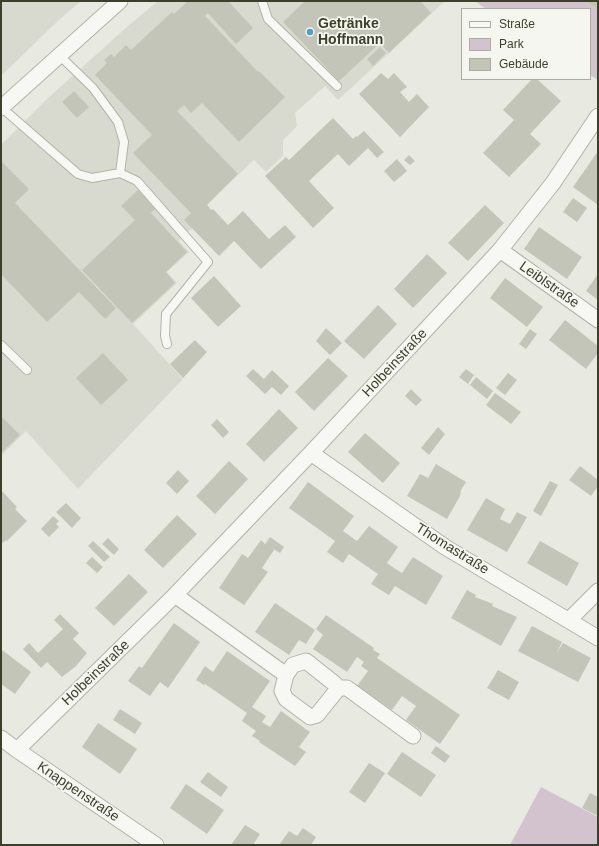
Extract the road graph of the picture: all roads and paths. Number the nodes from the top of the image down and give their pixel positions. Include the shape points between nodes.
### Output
1 (120, 1) edge
2 (262, 1) edge
3 (60, 56) junction
4 (337, 86) dead end
5 (1, 108) edge
6 (598, 116) edge
7 (120, 173) junction
8 (500, 250) junction
9 (598, 320) edge
10 (167, 344) dead end
11 (1, 345) edge
12 (27, 370) dead end
13 (311, 453) junction
14 (598, 591) edge
15 (175, 595) junction
16 (569, 620) junction
17 (598, 638) edge
18 (286, 675) junction
19 (336, 688) junction
20 (413, 736) dead end
21 (1, 738) edge
22 (17, 750) junction
23 (156, 845) edge

1 - 3 street
2 - 4 lane via 268,18
3 - 5 street
3 - 7 lane via 92,88 118,122 124,142
5 - 7 lane via 78,174 92,178
6 - 8 street, Holbeinstraße via 553,183
7 - 10 lane via 137,180 208,262 166,314
8 - 9 street, Leiblstraße
8 - 13 street, Holbeinstraße
11 - 12 lane
13 - 15 street, Holbeinstraße
13 - 16 street, Thomastraße via 445,547
14 - 16 street
15 - 18 street
15 - 22 street, Holbeinstraße
16 - 17 street, Thomastraße
18 - 19 street via 293,665 306,661 335,684
18 - 19 street via 282,691 286,699 310,717 317,715
19 - 20 street via 347,688
21 - 22 street, Knappenstraße
22 - 23 street, Knappenstraße

